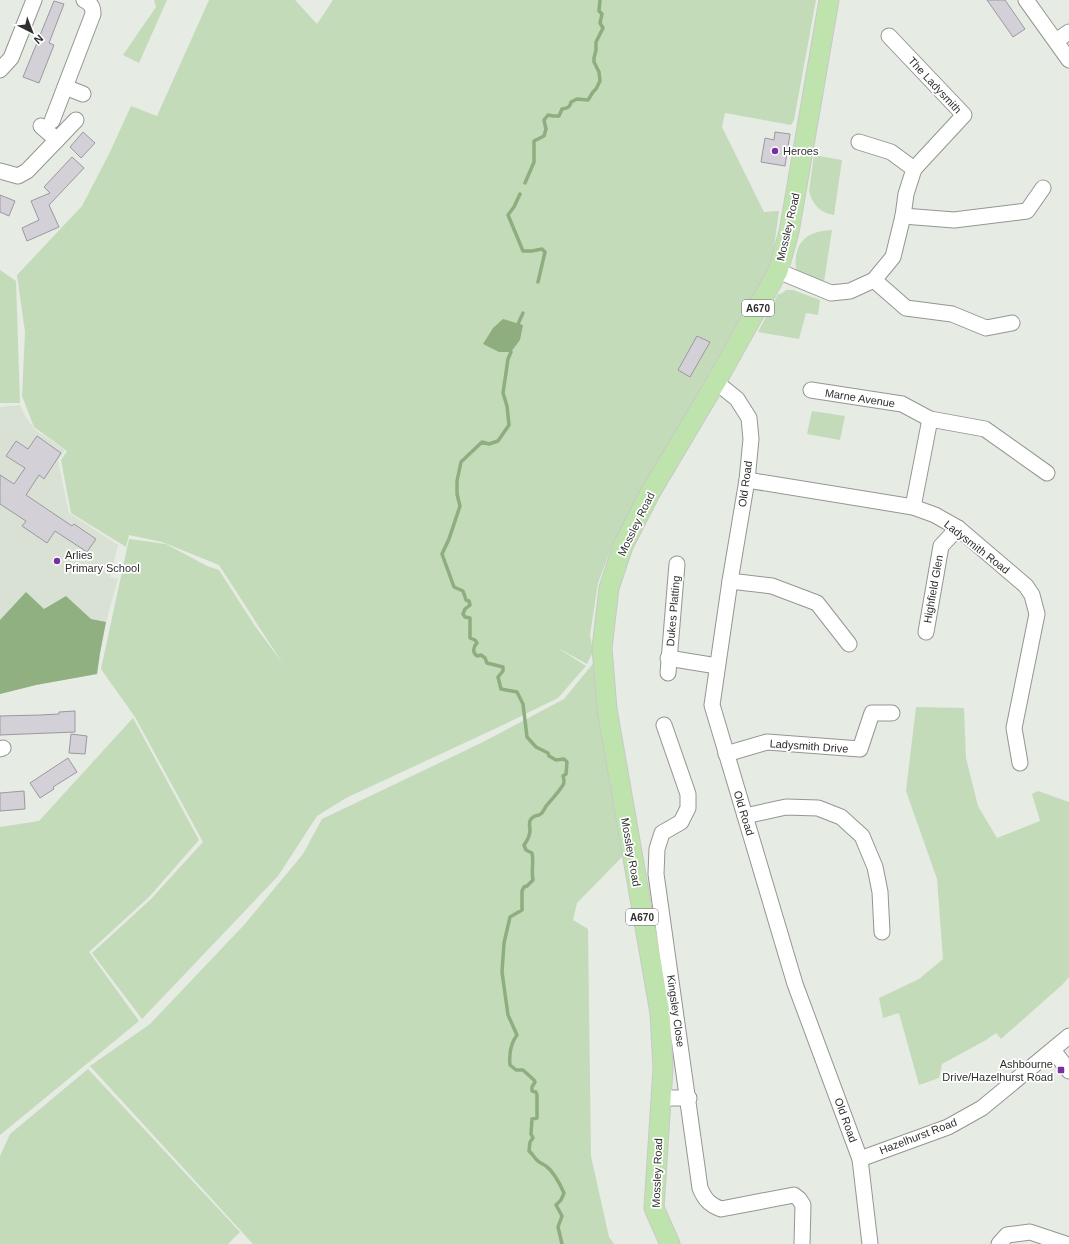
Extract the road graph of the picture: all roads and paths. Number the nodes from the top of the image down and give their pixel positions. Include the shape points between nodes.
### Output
1 (34, 0) edge
2 (84, 0) edge
3 (829, 0) edge
4 (1026, 0) edge
5 (1069, 32) edge
6 (889, 36) dead end
7 (1056, 41) junction
8 (1069, 60) edge
9 (0, 70) edge
10 (65, 87) junction
11 (84, 94) dead end
12 (76, 120) dead end
13 (57, 140) junction
14 (859, 142) dead end
15 (914, 169) junction
16 (0, 171) edge
17 (1043, 188) dead end
18 (903, 216) junction
19 (778, 271) junction
20 (874, 280) junction
21 (1012, 323) dead end
22 (716, 382) junction
23 (811, 390) dead end
24 (930, 419) junction
25 (1047, 473) dead end
26 (747, 480) junction
27 (913, 507) junction
28 (958, 528) junction
29 (677, 564) dead end
30 (730, 581) junction
31 (926, 632) dead end
32 (849, 644) dead end
33 (717, 666) junction
34 (892, 713) dead end
35 (664, 725) dead end
36 (726, 754) junction
37 (1020, 764) dead end
38 (745, 816) junction
39 (664, 924) junction
40 (644, 926) junction
41 (882, 932) dead end
42 (1069, 1036) edge
43 (1053, 1050) junction
44 (1069, 1071) edge
45 (661, 1098) junction
46 (688, 1098) junction
47 (860, 1159) junction
48 (670, 1244) edge
49 (802, 1244) edge
50 (870, 1244) edge
51 (999, 1244) edge
52 (1066, 1244) edge

1 - 9 street via 11,58
2 - 10 street via 93,8 93,14
3 - 19 main road, Mossley Road / A670 via 789,232
4 - 7 street
5 - 7 street
6 - 15 street, The Ladysmith via 964,114
7 - 8 street
10 - 11 street
10 - 13 street via 47,124
12 - 13 street
13 - 16 street via 23,174 14,175
14 - 15 street via 891,152
15 - 18 street, The Ladysmith via 906,194
17 - 18 street via 1027,211 954,220
18 - 20 street, The Ladysmith via 893,257
19 - 20 street, The Ladysmith via 831,293 850,291
19 - 22 main road, Mossley Road / A670
20 - 21 street via 906,308 952,314 986,328
22 - 26 street, Old Road via 737,399 749,418 751,439
22 - 40 main road, Mossley Road / A670 via 650,493 623,546 609,588 602,648 607,709
23 - 24 street, Marne Avenue via 902,404
24 - 25 street, Marne Avenue via 985,429
24 - 27 street
26 - 27 street, Ladysmith Road
26 - 30 street, Old Road
27 - 28 street, Ladysmith Road via 935,514
28 - 31 street, Highfield Glen via 941,546
28 - 37 street, Ladysmith Road via 1026,586 1035,604 1037,614 1014,728
29 - 33 street, Dukes Platting via 668,665
30 - 32 street via 772,586 817,603
30 - 33 street, Old Road
33 - 36 street, Old Road via 712,705
34 - 36 street, Ladysmith Drive via 872,713 860,749 767,742
35 - 39 street, Kingsley Close via 688,794 688,808 682,822 662,832 657,849 656,874
36 - 38 street, Old Road
38 - 41 street via 786,807 818,808 841,817 862,836 875,867 880,892
38 - 47 street, Old Road via 795,984
39 - 40 street
39 - 46 street, Kingsley Close
40 - 45 main road, Mossley Road / A670 via 660,1013 663,1068
42 - 43 street, Hazelhurst Road
43 - 44 street
43 - 47 street, Hazelhurst Road via 982,1108 948,1127
45 - 46 street
45 - 48 main road, Mossley Road / A670 via 654,1208
46 - 49 street, Kingsley Close via 700,1188 706,1201 722,1209 794,1195 803,1205
47 - 50 street, Old Road
51 - 52 street via 1007,1235 1030,1232

